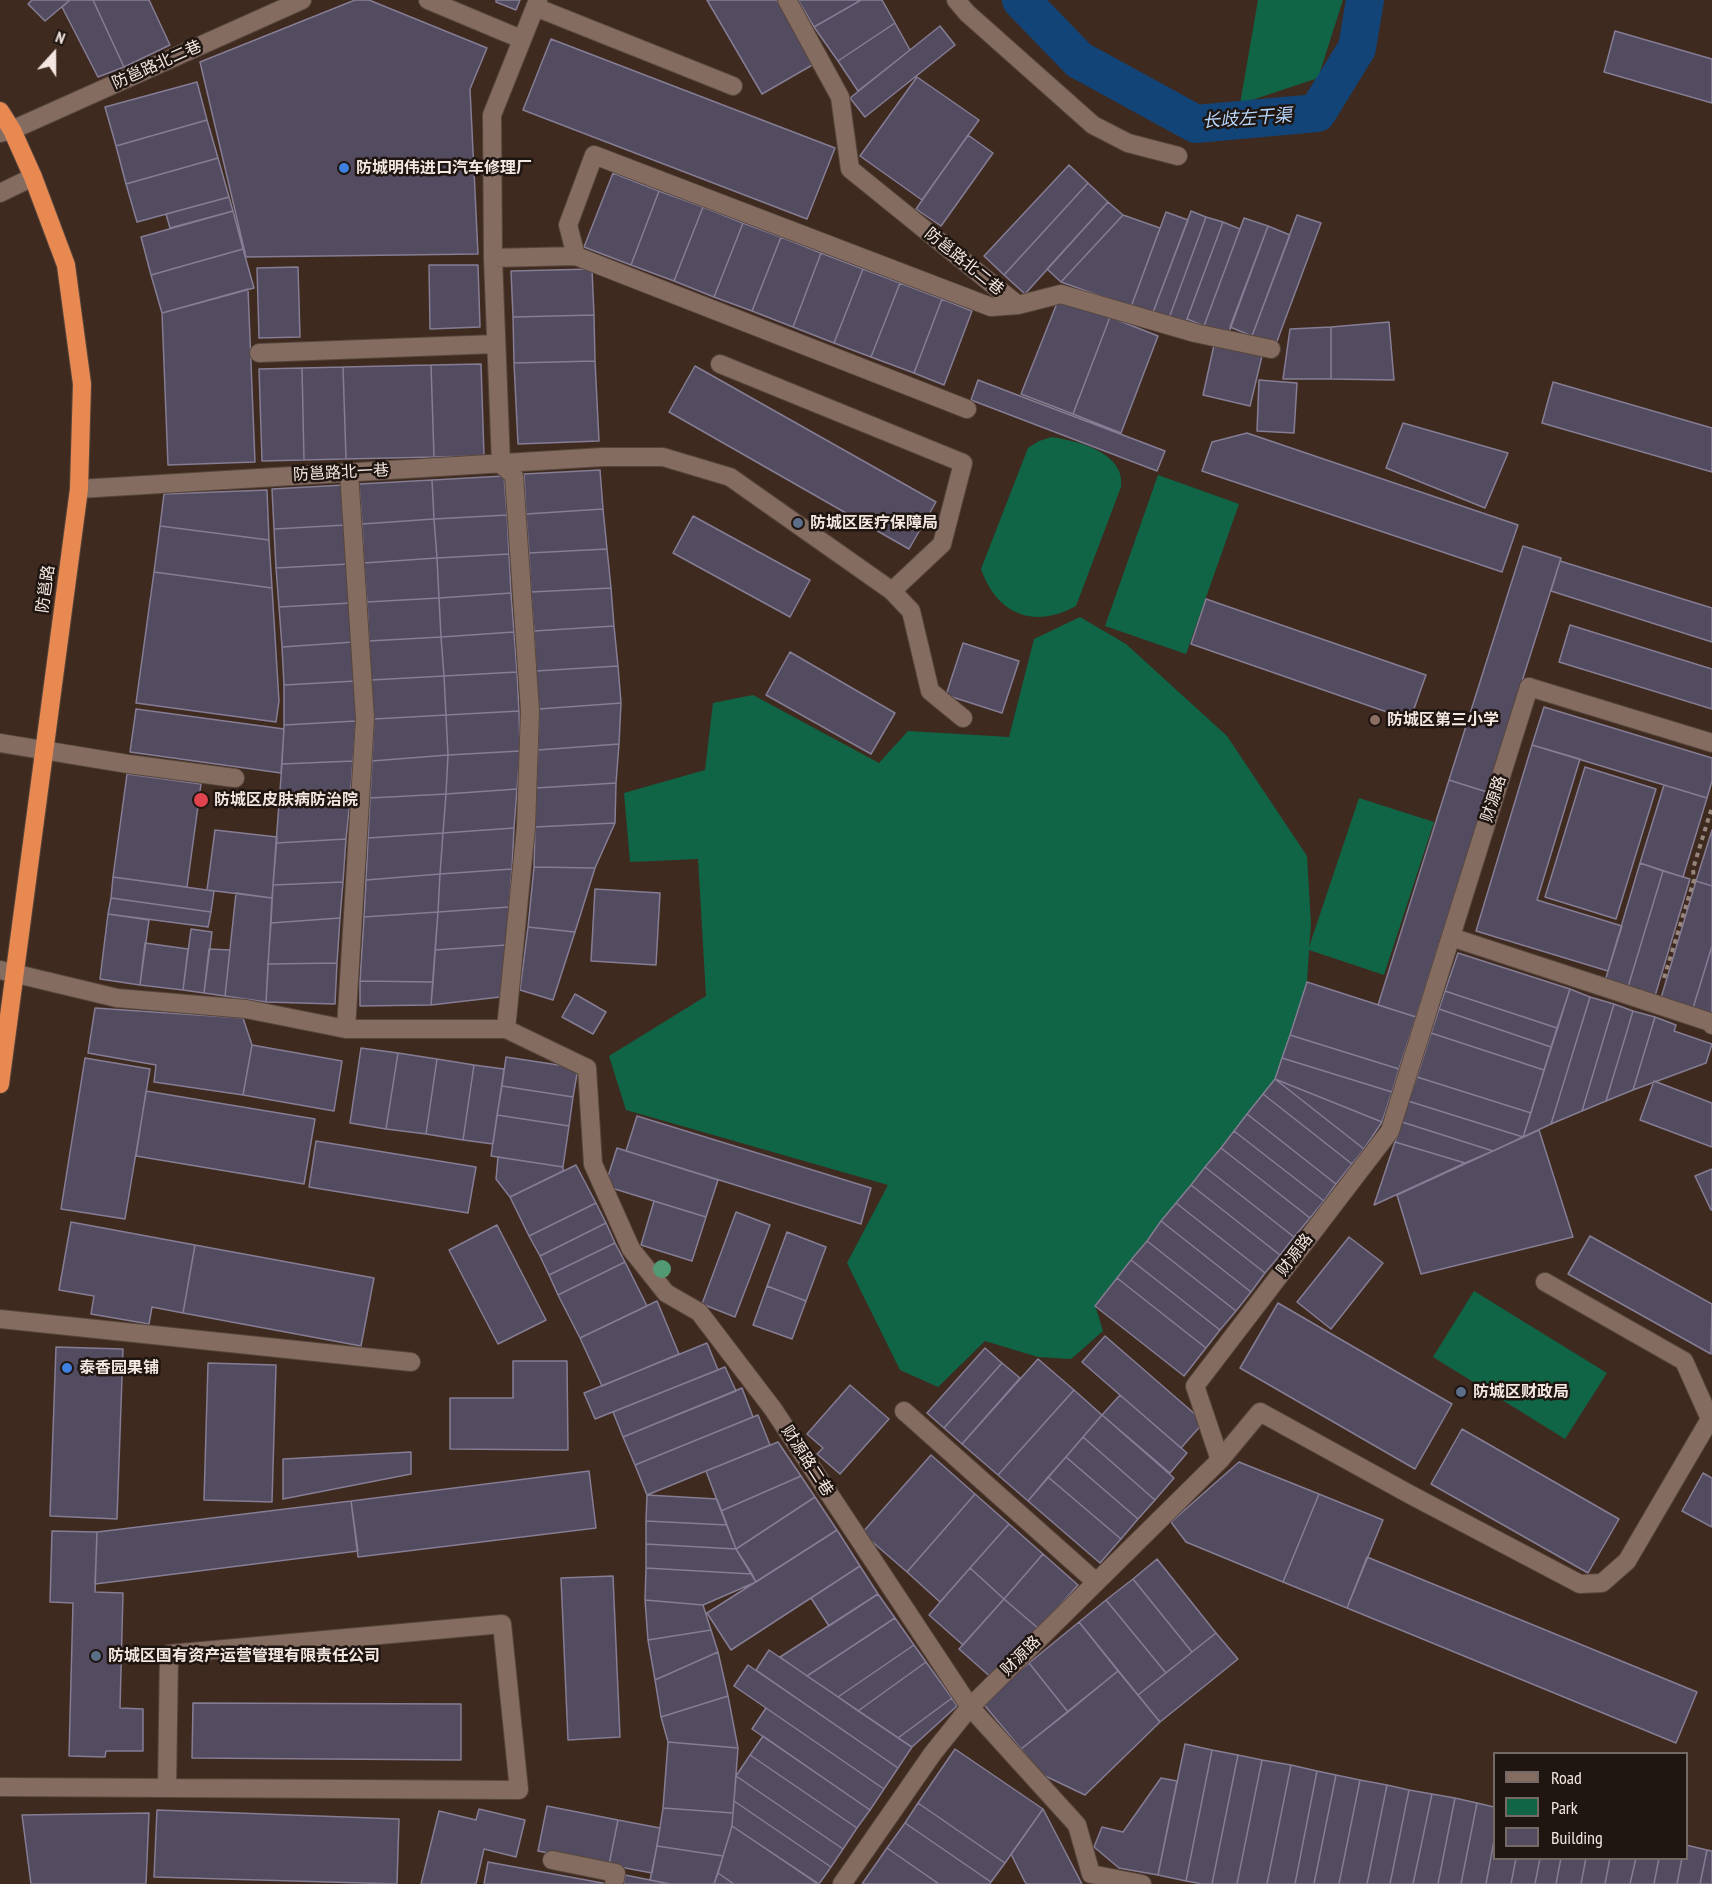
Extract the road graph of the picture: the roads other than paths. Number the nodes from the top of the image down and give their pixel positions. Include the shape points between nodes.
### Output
1 (302, 0) edge
2 (428, 0) edge
3 (787, 0) edge
4 (956, 0) edge
5 (536, 4) edge
6 (521, 39) junction
7 (733, 86) dead end
8 (0, 111) edge
9 (6, 131) edge
10 (1178, 156) dead end
11 (33, 177) junction
12 (0, 193) edge
13 (576, 256) junction
14 (493, 258) junction
15 (1018, 305) junction
16 (496, 344) junction
17 (1271, 349) dead end
18 (259, 353) dead end
19 (720, 364) dead end
20 (968, 409) dead end
21 (501, 464) junction
22 (349, 472) junction
23 (79, 489) junction
24 (892, 591) junction
25 (963, 718) dead end
26 (0, 743) edge
27 (1712, 743) edge
28 (45, 750) junction
29 (235, 778) dead end
30 (1451, 937) junction
31 (7, 972) edge
32 (1712, 1025) edge
33 (346, 1029) junction
34 (506, 1029) junction
35 (0, 1084) edge
36 (1545, 1282) dead end
37 (0, 1319) edge
38 (411, 1362) dead end
39 (904, 1411) dead end
40 (1220, 1460) junction
41 (1096, 1582) junction
42 (970, 1707) junction
43 (0, 1786) edge
44 (167, 1787) junction
45 (552, 1860) dead end
46 (1094, 1879) edge
47 (614, 1884) edge
48 (842, 1884) edge
49 (1142, 1884) edge

1 - 9 street, 防邕路北二巷
2 - 6 street
3 - 15 street, 防邕路北二巷 via 840,97 850,169
4 - 10 street via 1093,125 1128,143
5 - 6 street
5 - 7 street
6 - 14 street via 492,115
8 - 9 highway, 防邕路
9 - 11 highway, 防邕路
11 - 12 street
11 - 23 highway, 防邕路 via 66,265 82,384
13 - 14 street
13 - 15 street via 568,225 594,155 991,307
13 - 20 street
14 - 16 street
15 - 17 street, 防邕路北二巷 via 1061,294 1195,333
16 - 18 street
16 - 21 street
19 - 24 street via 963,463 942,544
21 - 22 street, 防邕路北一巷
21 - 24 street, 防邕路北一巷 via 663,457 730,477
21 - 34 street via 514,476 530,711 526,827
22 - 23 street, 防邕路北一巷
22 - 33 street via 365,719
23 - 28 highway, 防邕路
24 - 25 street, 防邕路北一巷 via 911,611 930,691
26 - 28 street
27 - 30 street, 财源路 via 1530,687
28 - 29 street
28 - 31 highway, 防邕路
30 - 32 street
30 - 40 street, 财源路 via 1390,1131 1195,1386
31 - 33 street via 117,998 246,1009
31 - 35 highway, 防邕路
33 - 34 street
34 - 42 street, 财源路二巷 via 587,1068 593,1164 631,1249 666,1293 699,1312 773,1409
36 - 40 street via 1684,1360 1710,1419 1627,1561 1602,1583 1580,1584 1260,1412
37 - 38 street
39 - 41 street
40 - 41 street, 财源路
41 - 42 street, 财源路
42 - 46 street, 财源路二巷 via 1077,1825
42 - 48 street, 财源路 via 933,1753
43 - 44 street
44 - 44 street via 169,1654 502,1624 519,1790
45 - 47 street via 616,1873
46 - 49 street, 财源路二巷

